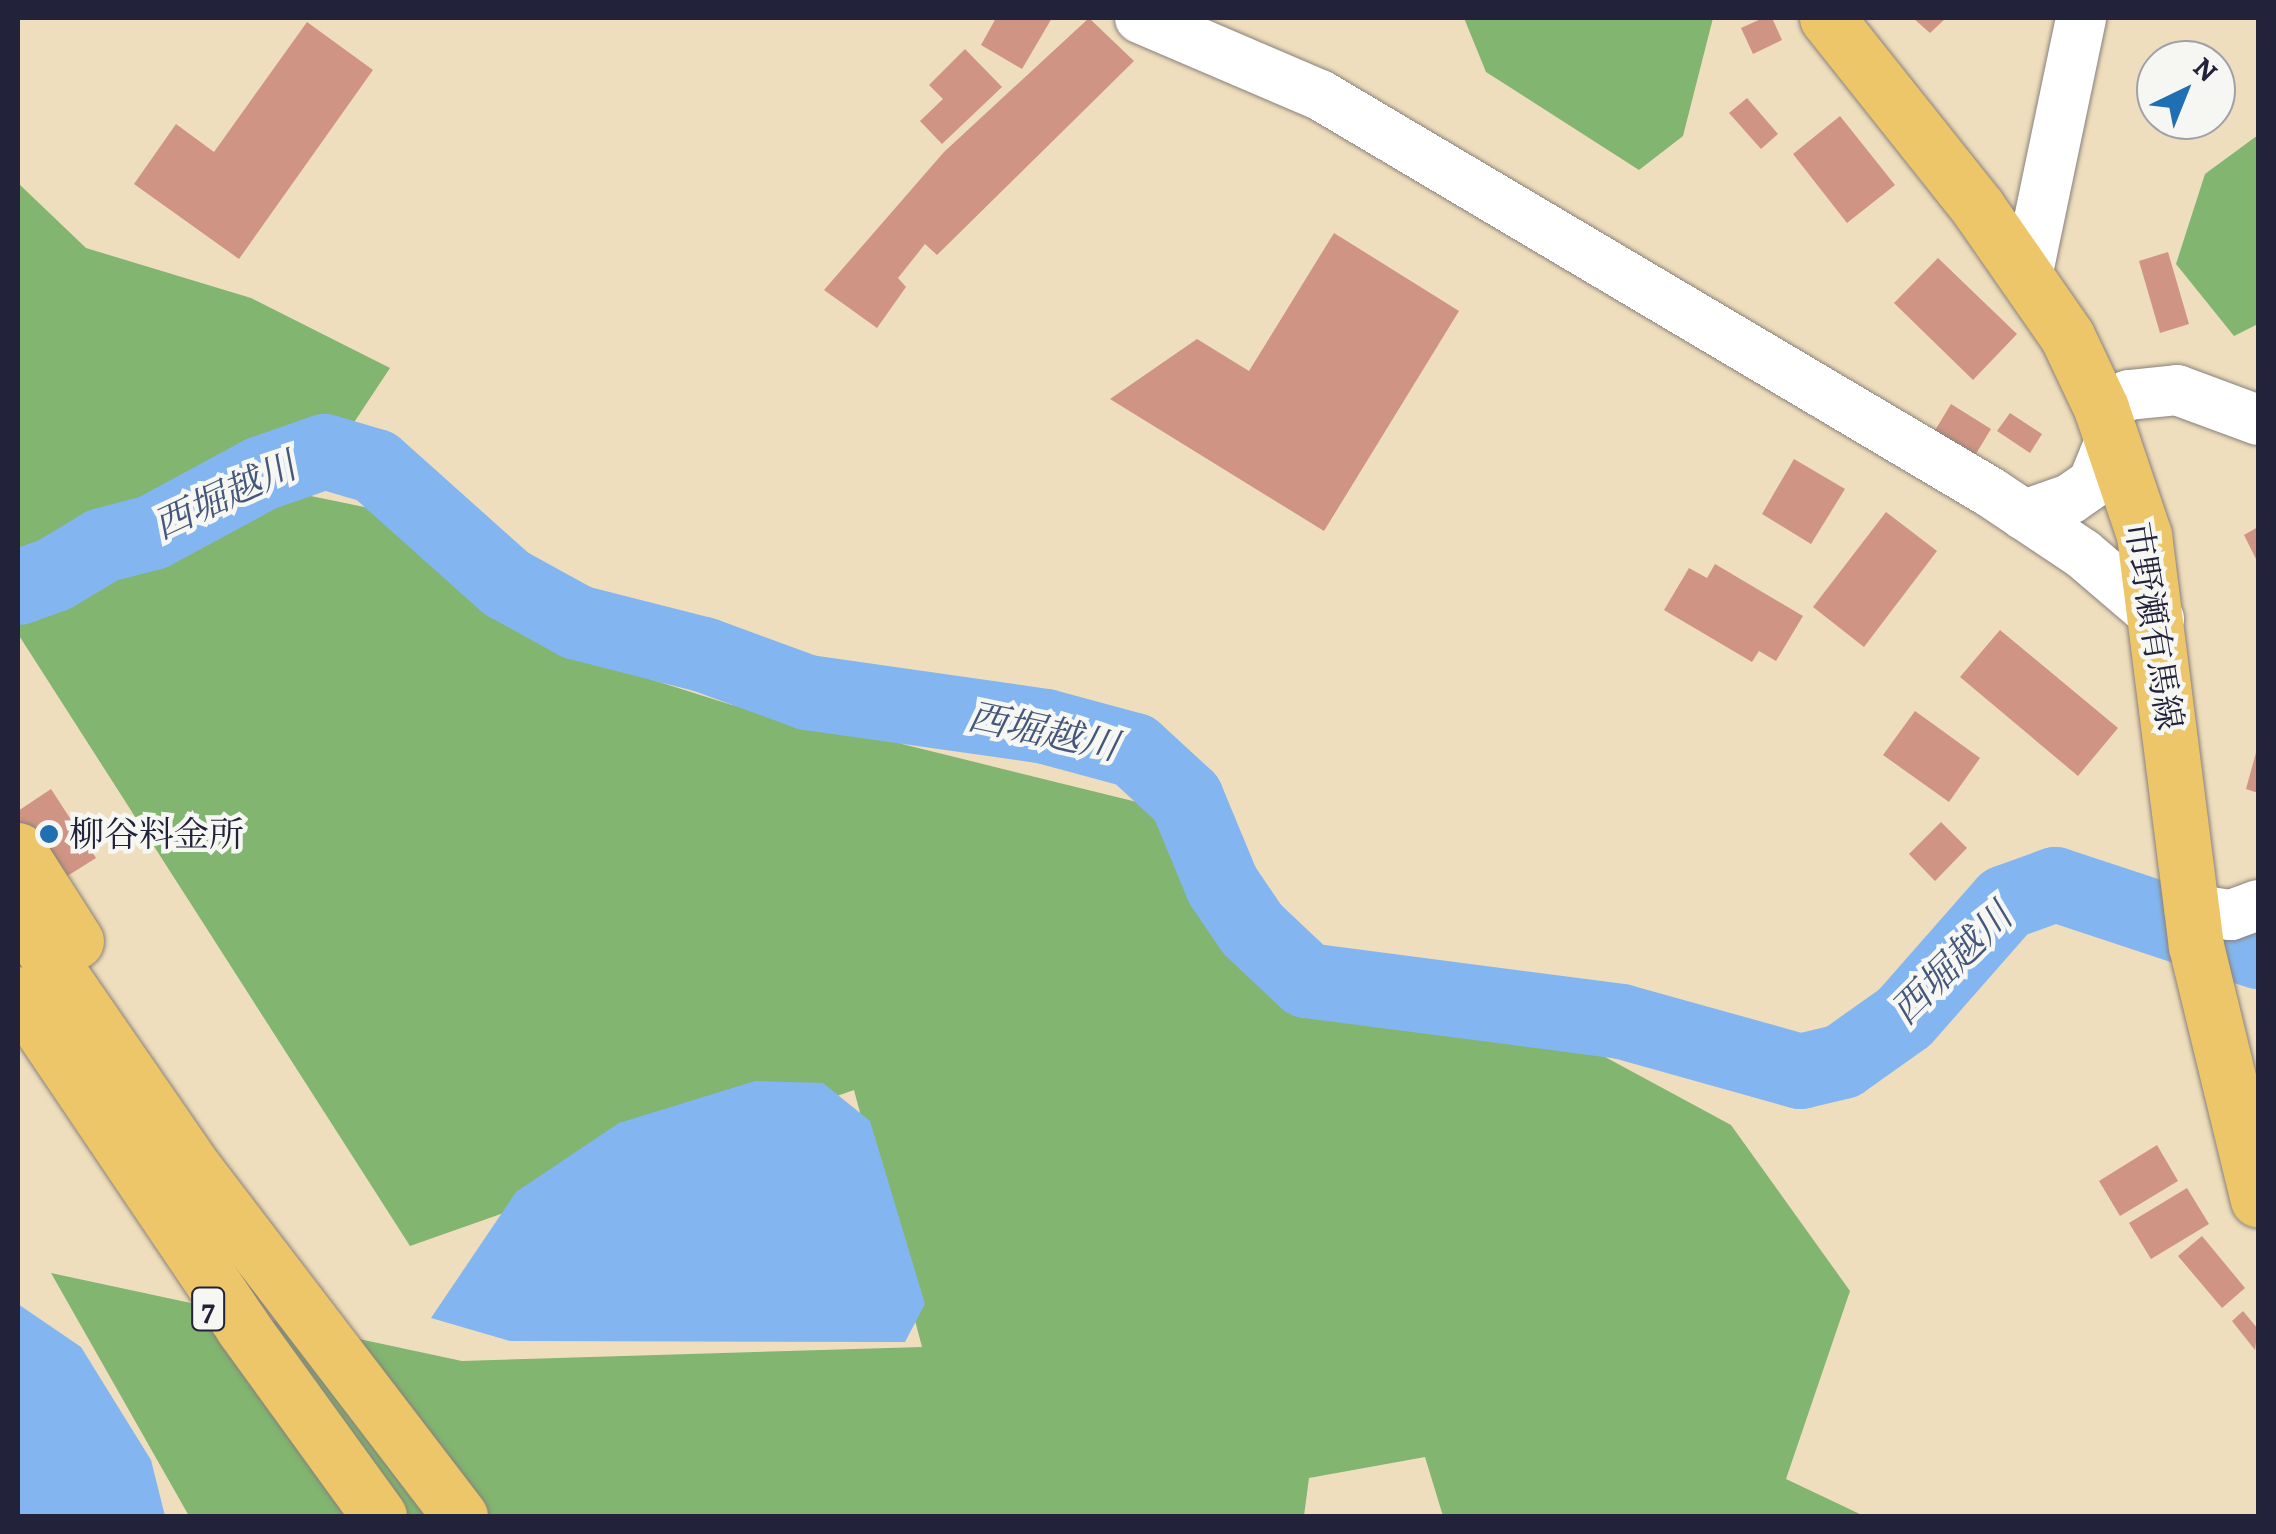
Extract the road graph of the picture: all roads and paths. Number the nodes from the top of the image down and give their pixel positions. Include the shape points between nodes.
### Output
1 (1140, 18) edge
2 (1827, 18) edge
3 (2081, 18) edge
4 (2027, 277) junction
5 (2258, 420) edge
6 (2106, 424) junction
7 (2024, 515) junction
8 (2158, 620) junction
9 (18, 850) edge
10 (2258, 906) edge
11 (18, 913) edge
12 (2194, 928) junction
13 (18, 994) edge
14 (18, 1043) edge
15 (112, 1162) junction
16 (206, 1169) junction
17 (2258, 1200) edge
18 (379, 1516) edge
19 (460, 1516) edge

1 - 7 street via 1320,95
2 - 4 main road, 市野瀬有馬線
3 - 4 street
4 - 6 main road, 市野瀬有馬線 via 2066,336
5 - 6 street via 2178,390 2129,395
6 - 7 street via 2093,483
6 - 8 main road, 市野瀬有馬線 via 2144,535
7 - 8 street via 2083,554
8 - 12 main road, 市野瀬有馬線
9 - 16 main road, 7
10 - 12 street
11 - 16 main road, 7
12 - 17 main road, 市野瀬有馬線
13 - 15 main road, 7
14 - 15 main road, 7
15 - 18 main road, 7
16 - 19 main road, 7 via 284,1286

